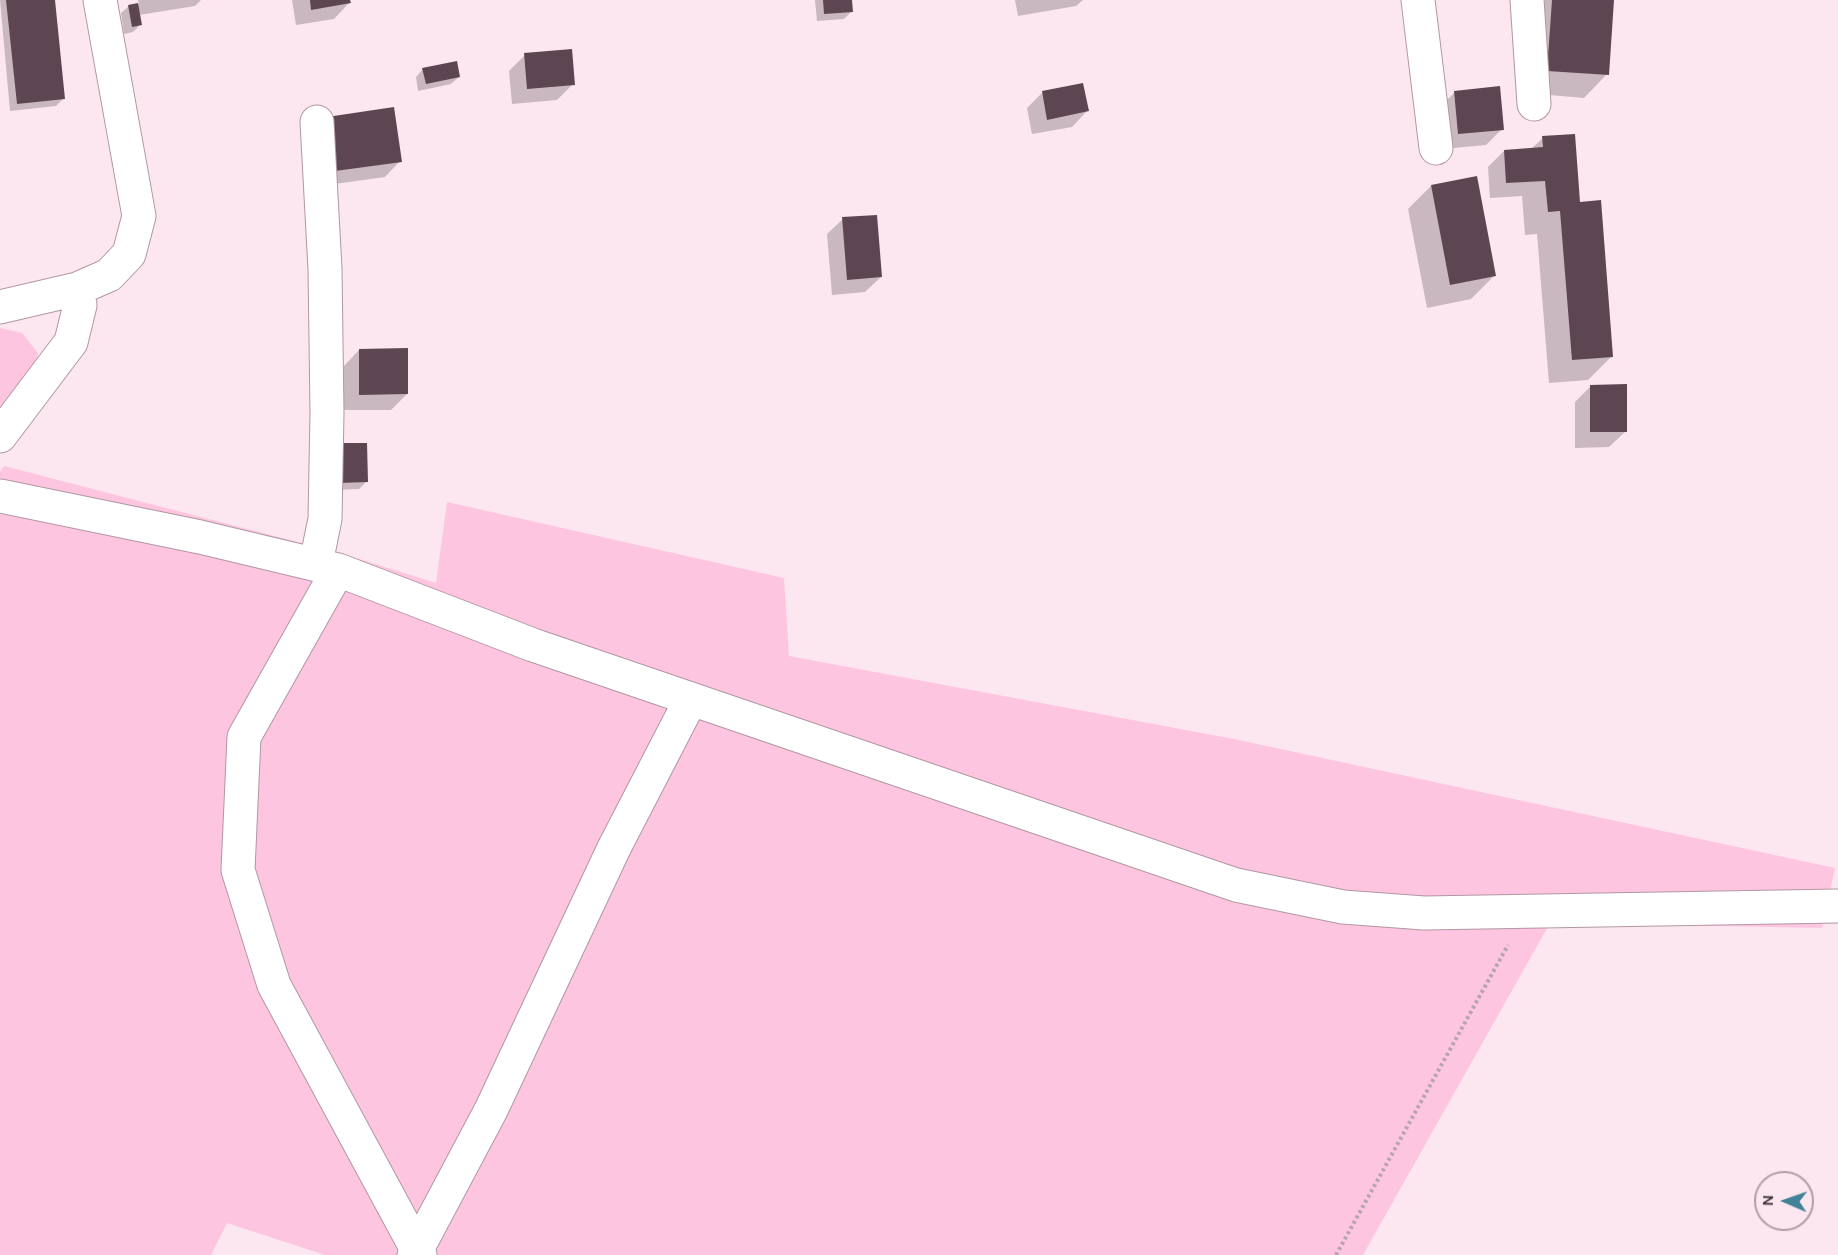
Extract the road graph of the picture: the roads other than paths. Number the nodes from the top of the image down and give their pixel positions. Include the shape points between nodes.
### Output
1 (100, 0) edge
2 (1418, 0) edge
3 (1527, 0) edge
4 (1534, 104) dead end
5 (317, 122) dead end
6 (1436, 148) dead end
7 (77, 289) junction
8 (0, 307) edge
9 (0, 436) edge
10 (0, 496) edge
11 (327, 566) junction
12 (691, 699) junction
13 (1838, 906) edge
14 (417, 1253) edge

1 - 7 street via 139,216 129,254 110,275
2 - 6 street
3 - 4 street
5 - 11 street via 326,269
7 - 8 street
7 - 9 street via 80,305 70,342
10 - 11 street
11 - 12 street via 533,645
11 - 14 street via 244,737 238,870 274,986
12 - 13 street via 1236,885 1343,907 1424,913
12 - 14 street

